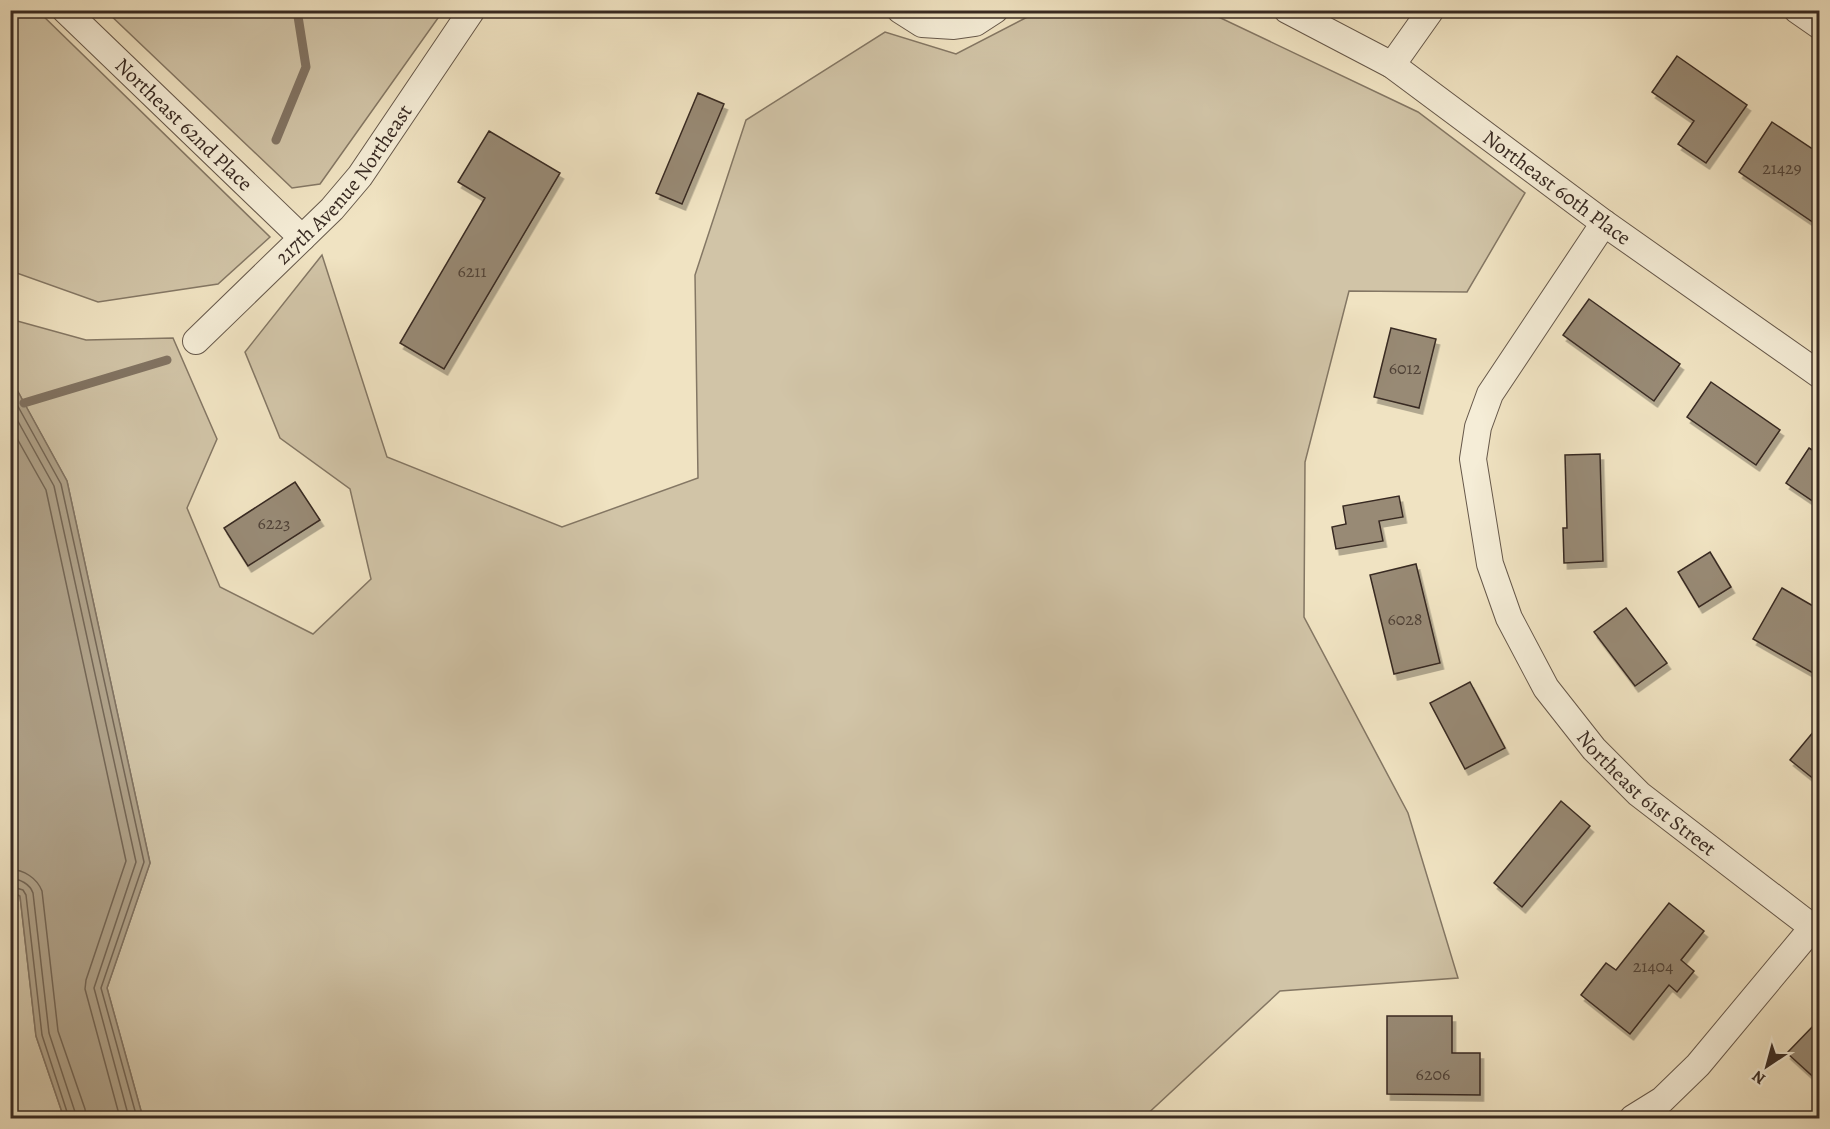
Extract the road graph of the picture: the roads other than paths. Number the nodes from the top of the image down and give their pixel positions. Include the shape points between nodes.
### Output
1 (65, 10) edge
2 (472, 10) edge
3 (900, 10) edge
4 (995, 10) edge
5 (1287, 10) edge
6 (1431, 10) edge
7 (1797, 10) edge
8 (1820, 26) edge
9 (1392, 65) junction
10 (1604, 223) junction
11 (302, 238) junction
12 (196, 341) dead end
13 (1820, 375) edge
14 (1816, 930) edge
15 (1633, 1119) edge

1 - 11 street, Northeast 62nd Place
2 - 11 street, 217th Avenue Northeast via 360,176
3 - 4 street via 922,24 954,26 975,23
5 - 9 street, Northeast 60th Place
6 - 9 street
7 - 8 street
9 - 10 street, Northeast 60th Place
10 - 13 street, Northeast 60th Place
10 - 14 street, Northeast 61st Street via 1490,393 1478,427 1473,459 1490,564 1509,618 1546,688 1602,756 1639,794
11 - 12 street, 217th Avenue Northeast
14 - 15 street via 1698,1065 1662,1100

